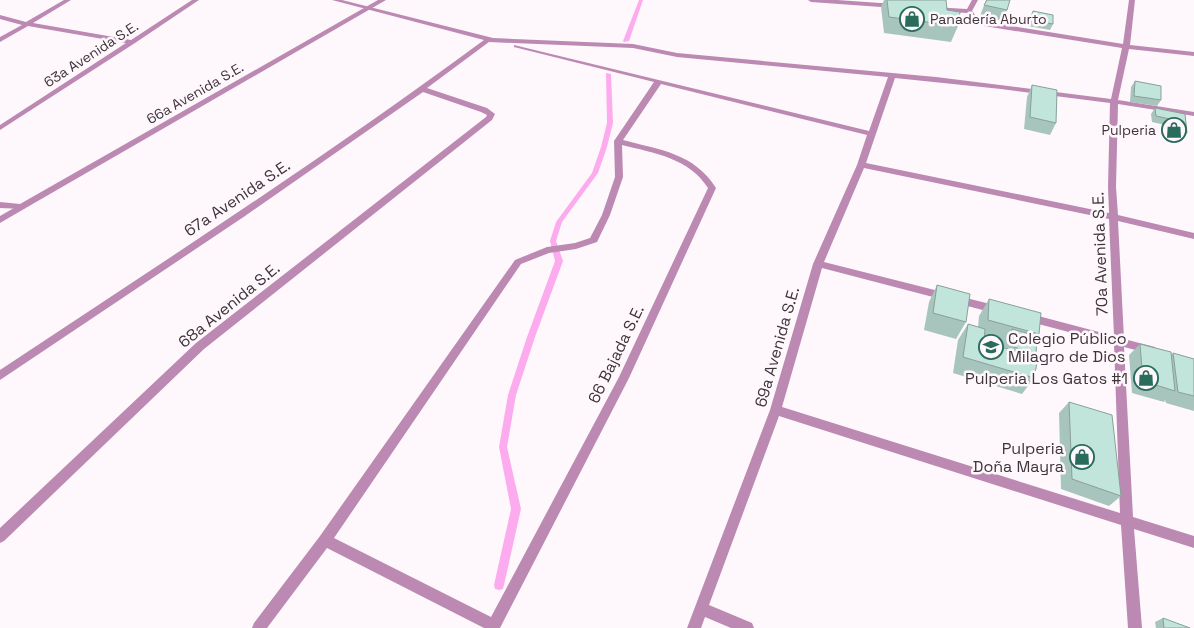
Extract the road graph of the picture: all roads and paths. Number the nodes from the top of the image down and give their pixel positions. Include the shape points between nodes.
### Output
1 (68, 0) edge
2 (196, 0) edge
3 (335, 0) edge
4 (383, 0) edge
5 (811, 0) edge
6 (975, 0) edge
7 (1132, 0) edge
8 (900, 6) edge
9 (368, 8) junction
10 (930, 9) edge
11 (969, 12) junction
12 (0, 17) edge
13 (27, 24) junction
14 (0, 40) edge
15 (488, 40) junction
16 (133, 42) junction
17 (1126, 47) junction
18 (1194, 54) edge
19 (892, 76) junction
20 (660, 81) junction
21 (422, 89) junction
22 (1114, 100) junction
23 (1194, 114) edge
24 (0, 128) edge
25 (872, 134) junction
26 (618, 141) junction
27 (862, 165) junction
28 (0, 205) edge
29 (21, 208) junction
30 (1113, 217) junction
31 (0, 220) edge
32 (1194, 236) edge
33 (818, 264) junction
34 (1118, 340) junction
35 (1166, 355) edge
36 (0, 376) edge
37 (776, 410) junction
38 (1127, 521) junction
39 (0, 537) edge
40 (325, 540) junction
41 (1194, 542) edge
42 (703, 609) junction
43 (494, 627) edge
44 (259, 628) edge
45 (694, 628) edge
46 (747, 628) edge
47 (1135, 628) edge

1 - 13 street
2 - 16 street, 63a Avenida S.E.
3 - 9 street
4 - 9 street, 66a Avenida S.E.
5 - 8 street
6 - 11 street
7 - 17 street, 70a Avenida S.E.
9 - 15 street
9 - 29 street, 66a Avenida S.E.
10 - 11 street
11 - 17 street via 978,23
12 - 13 street
13 - 14 street
13 - 16 street
15 - 19 street via 633,46 677,55
15 - 20 street
15 - 21 street, 67a Avenida S.E.
16 - 24 street, 63a Avenida S.E.
17 - 18 street
17 - 22 street, 70a Avenida S.E.
19 - 22 street
19 - 25 street, 69a Avenida S.E.
20 - 25 street
20 - 26 street
21 - 36 street, 67a Avenida S.E.
21 - 39 street, 68a Avenida S.E. via 491,114 485,122 200,346
22 - 23 street
22 - 30 street, 70a Avenida S.E.
25 - 27 street, 69a Avenida S.E.
26 - 40 street via 619,177 594,240 547,250 518,262
26 - 43 street, 66 Bajada S.E. via 696,168 712,188 624,378
27 - 30 street
27 - 33 street, 69a Avenida S.E.
28 - 29 street
29 - 31 street, 66a Avenida S.E.
30 - 32 street
30 - 34 street, 70a Avenida S.E.
33 - 34 street
33 - 37 street, 69a Avenida S.E.
34 - 35 street
34 - 38 street, 70a Avenida S.E.
37 - 38 street
37 - 42 street, 69a Avenida S.E.
38 - 41 street
38 - 47 street, 70a Avenida S.E.
40 - 43 street
40 - 44 street
42 - 45 street, 69a Avenida S.E.
42 - 46 street

